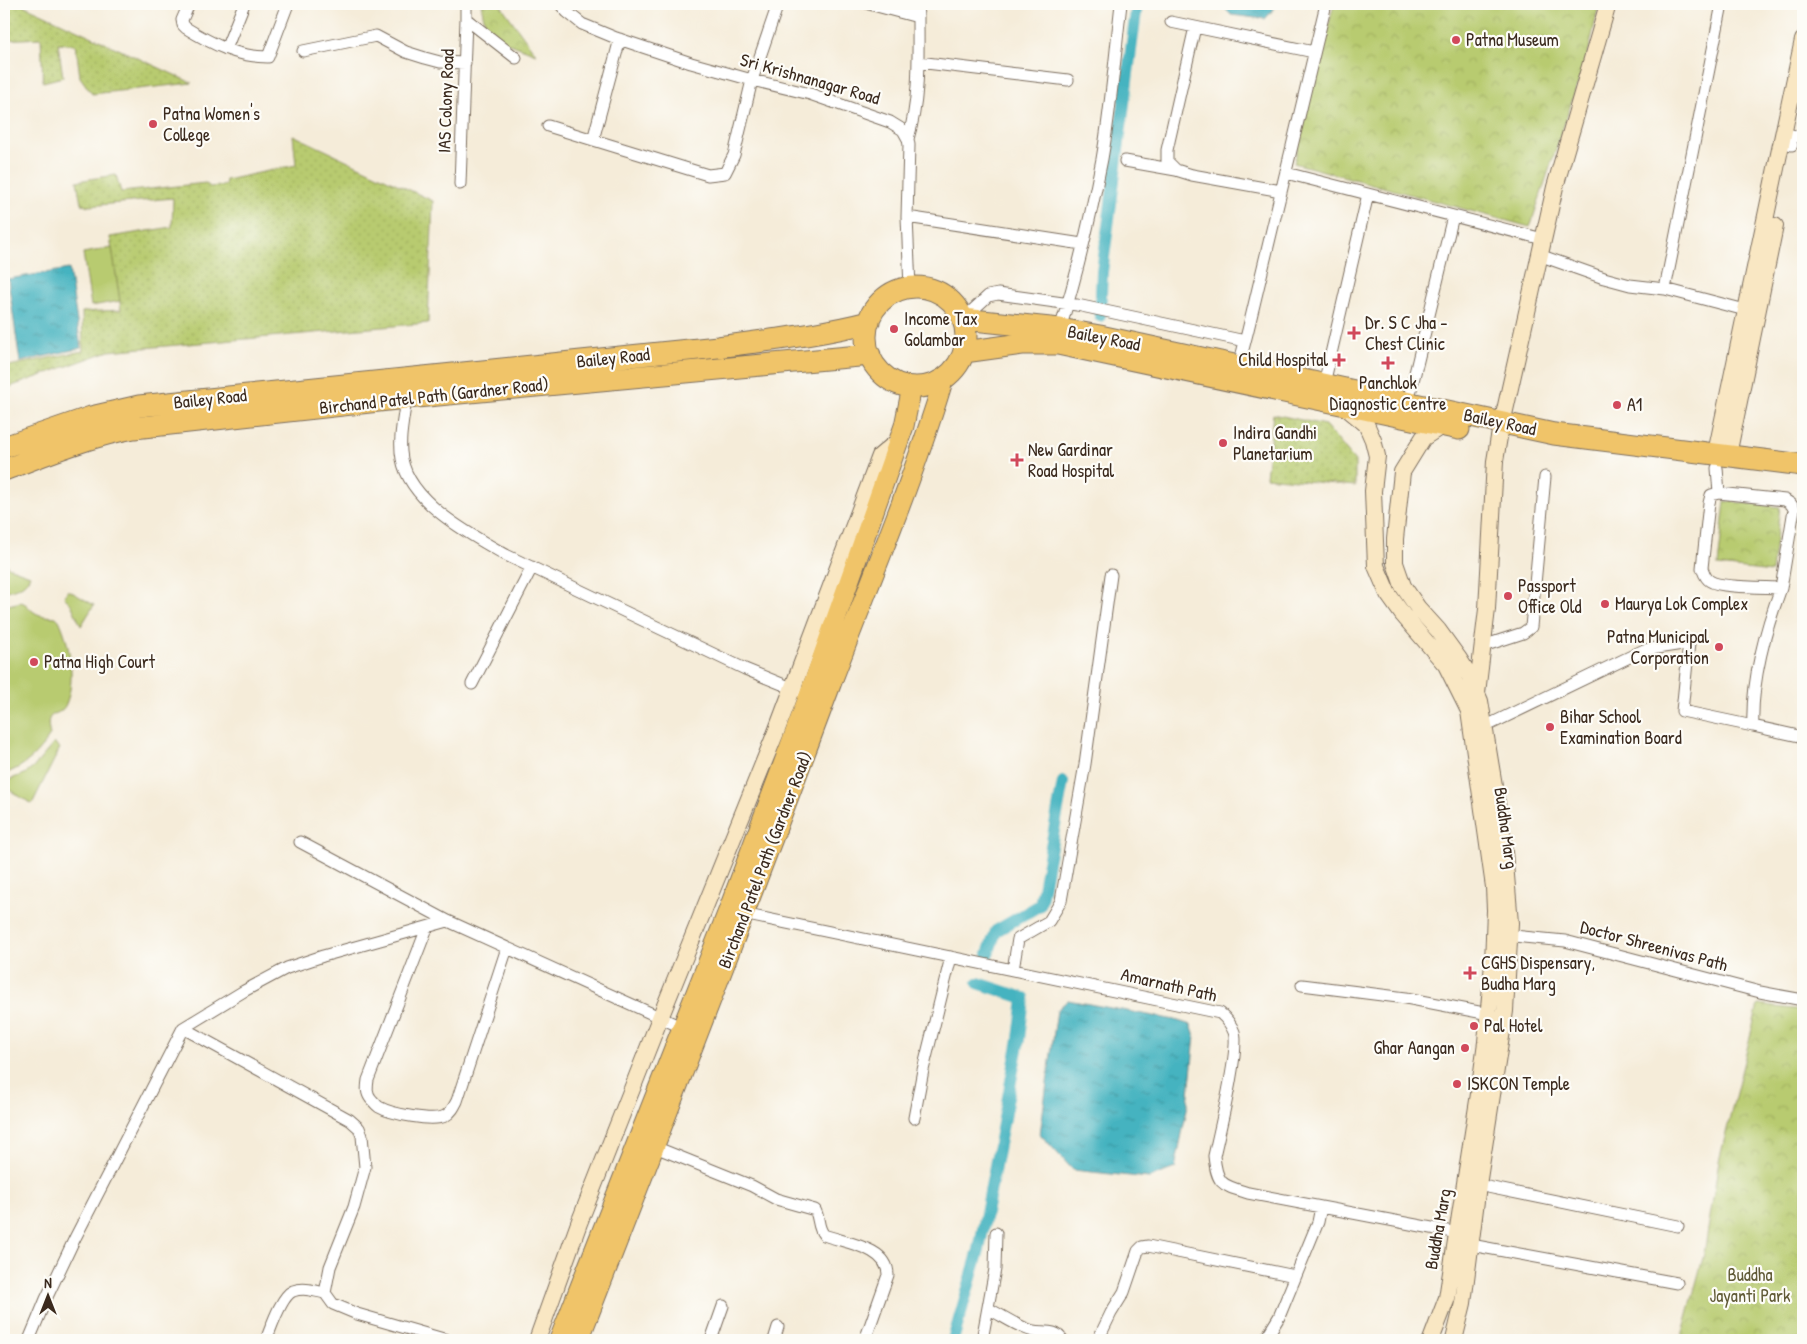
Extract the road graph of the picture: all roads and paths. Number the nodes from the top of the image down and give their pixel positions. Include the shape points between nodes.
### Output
1 (189, 4) edge
2 (244, 4) edge
3 (288, 4) edge
4 (466, 4) edge
5 (560, 4) edge
6 (778, 4) edge
7 (869, 4) edge
8 (917, 4) edge
9 (1121, 4) edge
10 (1326, 4) edge
11 (1608, 4) edge
12 (1722, 4) edge
13 (918, 17) junction
14 (466, 19) junction
15 (1171, 22) dead end
16 (1195, 27) junction
17 (620, 39) junction
18 (1803, 40) edge
19 (226, 49) junction
20 (303, 51) dead end
21 (1314, 52) junction
22 (516, 58) dead end
23 (918, 62) junction
24 (465, 63) junction
25 (752, 80) junction
26 (1068, 80) dead end
27 (1803, 92) edge
28 (548, 126) dead end
29 (908, 138) junction
30 (1791, 139) edge
31 (593, 140) junction
32 (1125, 161) dead end
33 (1176, 170) junction
34 (1286, 173) junction
35 (460, 184) dead end
36 (1281, 191) junction
37 (1368, 194) junction
38 (1453, 216) junction
39 (907, 217) junction
40 (1543, 239) junction
41 (1082, 244) junction
42 (1539, 255) junction
43 (910, 288) junction
44 (1665, 290) junction
45 (1072, 304) junction
46 (1751, 312) junction
47 (963, 319) junction
48 (869, 322) junction
49 (1060, 329) junction
50 (1246, 341) junction
51 (964, 352) junction
52 (870, 355) junction
53 (1236, 373) junction
54 (944, 378) junction
55 (1324, 384) junction
56 (912, 387) junction
57 (406, 398) junction
58 (1408, 402) junction
59 (1341, 403) junction
60 (1443, 425) junction
61 (1501, 430) junction
62 (4, 447) edge
63 (1720, 459) junction
64 (1803, 465) edge
65 (4, 470) edge
66 (1545, 477) dead end
67 (1803, 478) edge
68 (1719, 493) junction
69 (532, 566) junction
70 (1111, 575) dead end
71 (1782, 588) junction
72 (1483, 646) junction
73 (472, 684) dead end
74 (1478, 693) junction
75 (808, 695) junction
76 (1753, 726) junction
77 (1479, 729) junction
78 (1803, 737) edge
79 (300, 842) dead end
80 (736, 913) junction
81 (448, 921) junction
82 (427, 928) junction
83 (1502, 934) junction
84 (507, 948) junction
85 (951, 957) junction
86 (1013, 970) junction
87 (1302, 985) dead end
88 (1803, 1000) edge
89 (1488, 1014) junction
90 (660, 1018) junction
91 (681, 1027) junction
92 (183, 1028) junction
93 (914, 1118) dead end
94 (655, 1147) junction
95 (1478, 1185) junction
96 (1321, 1207) junction
97 (1678, 1226) dead end
98 (996, 1233) dead end
99 (1458, 1233) junction
100 (1471, 1244) junction
101 (1295, 1276) junction
102 (1677, 1284) dead end
103 (325, 1293) junction
104 (1447, 1298) junction
105 (1463, 1303) junction
106 (723, 1306) dead end
107 (989, 1309) junction
108 (778, 1327) dead end
109 (1449, 1330) edge
110 (29, 1340) edge
111 (266, 1340) edge
112 (447, 1340) edge
113 (537, 1340) edge
114 (560, 1340) edge
115 (579, 1340) edge
116 (711, 1340) edge
117 (774, 1340) edge
118 (865, 1340) edge
119 (982, 1340) edge
120 (1062, 1340) edge
121 (1098, 1340) edge
122 (1265, 1340) edge
123 (1431, 1340) edge

1 - 19 street via 182,25
2 - 19 street
3 - 19 street via 268,57 253,57
4 - 14 street, IAS Colony Road
5 - 17 street, Sri Krishnanagar Road via 582,24
6 - 25 street
7 - 13 street
8 - 13 street
9 - 41 street via 1102,158
10 - 21 street
11 - 40 street
12 - 44 street
13 - 23 street
14 - 22 street
14 - 24 street, IAS Colony Road
15 - 16 street
16 - 21 street
16 - 33 street via 1167,150 1167,162
17 - 25 street, Sri Krishnanagar Road
17 - 31 street
18 - 30 street
20 - 24 street via 376,36 425,58
21 - 34 street
23 - 26 street
23 - 29 street via 913,121
24 - 35 street, IAS Colony Road
25 - 29 street, Sri Krishnanagar Road via 851,107 897,125
25 - 31 street via 734,154 725,173 708,175
27 - 30 street
28 - 31 street
29 - 39 street
30 - 46 street
32 - 33 street
33 - 36 street
34 - 36 street
34 - 37 street
36 - 50 street
37 - 38 street
37 - 55 street
38 - 40 street
38 - 58 street
39 - 41 street
39 - 43 street
40 - 42 street
41 - 45 street
42 - 44 street via 1604,278
42 - 61 street
43 - 47 highway via 942,294
43 - 48 highway via 884,299
44 - 46 street
45 - 47 street via 998,294 988,296
45 - 49 street
45 - 50 street
46 - 63 street
47 - 49 highway, Bailey Road
47 - 51 highway via 966,330
48 - 52 highway
48 - 62 highway, Bailey Road via 804,336 718,347 139,406 91,416
49 - 53 highway, Bailey Road
50 - 53 street
51 - 53 highway, Bailey Road via 1022,344 1058,344
51 - 54 highway via 956,367
52 - 56 highway via 886,376
52 - 57 highway, Birchand Patel Path (Gardner Road)
53 - 55 highway, Bailey Road
53 - 59 highway, Bailey Road
54 - 56 highway via 934,384
54 - 75 main road, Birchand Patel Path (Gardner Road) via 913,473
55 - 58 highway, Bailey Road
56 - 75 main road, Birchand Patel Path (Gardner Road) via 899,440
57 - 65 highway, Birchand Patel Path (Gardner Road) via 121,431
57 - 69 street via 400,441 402,460 411,482 447,519 474,537
58 - 61 highway, Bailey Road
59 - 60 highway, Bailey Road
59 - 77 street, Buddha Marg via 1366,424 1374,440 1377,456 1373,491 1376,566 1388,594 1449,670
60 - 61 highway, Bailey Road
60 - 74 street, Buddha Marg via 1423,438 1402,472 1395,539 1396,563 1403,586 1459,659
61 - 63 highway, Bailey Road via 1554,434
61 - 72 street via 1495,461
63 - 64 highway, Bailey Road
63 - 67 highway, Bailey Road
63 - 68 street
66 - 72 street via 1531,627 1523,633
68 - 71 street via 1785,500 1791,504 1794,509
68 - 71 street via 1712,496 1709,503 1702,568 1705,576 1721,585
69 - 73 street
69 - 75 street via 746,669
70 - 86 street via 1085,764 1061,902 1049,921 1018,940
71 - 76 street via 1761,654 1752,710
72 - 74 street
74 - 77 street, Buddha Marg via 1482,708
75 - 80 main road, Birchand Patel Path (Gardner Road)
75 - 90 street via 776,732
76 - 77 street via 1682,711 1689,643 1644,650
76 - 78 street
77 - 83 street, Buddha Marg via 1503,840 1510,906
79 - 81 street
80 - 85 street, Amarnath Path
80 - 91 main road, Birchand Patel Path (Gardner Road)
80 - 94 main road, Birchand Patel Path (Gardner Road)
81 - 82 street
81 - 84 street
82 - 84 street via 368,1080 370,1098 379,1107 390,1111 438,1118 452,1110
82 - 92 street via 287,968
83 - 88 street, Doctor Shreenivas Path via 1565,941 1760,992
83 - 89 street, Buddha Marg
83 - 95 street, Buddha Marg via 1505,1012
84 - 90 street
85 - 86 street, Amarnath Path
85 - 93 street
86 - 96 street, Amarnath Path via 1220,1013 1235,1033 1235,1052 1214,1156 1219,1181 1248,1193
87 - 89 street via 1406,998
89 - 99 street, Buddha Marg
90 - 91 street
90 - 113 street
91 - 114 main road, Birchand Patel Path (Gardner Road)
92 - 103 street via 350,1120 359,1128 365,1153 364,1172 330,1267
92 - 110 street via 74,1240
94 - 115 main road, Birchand Patel Path (Gardner Road)
94 - 118 street via 776,1199 816,1210 818,1225 824,1235 884,1258 888,1275
95 - 97 street
95 - 100 street, Buddha Marg
96 - 99 street, Amarnath Path
96 - 101 street
98 - 107 street via 996,1269
99 - 104 street, Buddha Marg
100 - 102 street
100 - 105 street, Buddha Marg
101 - 121 street via 1142,1247 1138,1250 1121,1298
101 - 122 street
103 - 111 street via 308,1289 284,1298
103 - 112 street via 333,1304
104 - 109 street
104 - 123 street
105 - 109 street, Buddha Marg
105 - 109 street
106 - 116 street
107 - 119 street
107 - 120 street via 1029,1330 1060,1335
108 - 117 street

